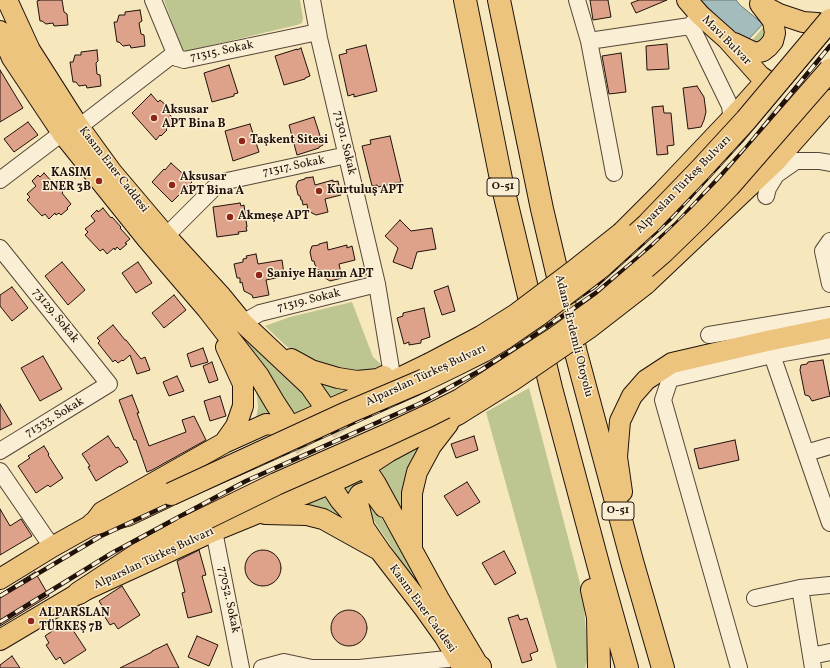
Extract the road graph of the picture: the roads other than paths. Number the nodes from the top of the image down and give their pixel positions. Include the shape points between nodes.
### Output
1 (7, 0) edge
2 (153, 0) edge
3 (312, 0) edge
4 (465, 0) edge
5 (499, 0) edge
6 (576, 0) edge
7 (758, 2) edge
8 (830, 8) edge
9 (693, 14) edge
10 (823, 21) edge
11 (0, 31) edge
12 (318, 32) junction
13 (727, 39) junction
14 (589, 41) junction
15 (177, 58) junction
16 (830, 70) edge
17 (766, 80) junction
18 (828, 105) edge
19 (729, 122) junction
20 (70, 130) junction
21 (347, 155) junction
22 (830, 163) edge
23 (614, 173) dead end
24 (0, 180) edge
25 (766, 196) dead end
26 (166, 236) junction
27 (830, 241) edge
28 (0, 248) edge
29 (377, 284) junction
30 (830, 284) edge
31 (830, 315) edge
32 (243, 323) junction
33 (830, 328) edge
34 (224, 331) junction
35 (708, 335) dead end
36 (830, 345) edge
37 (772, 355) junction
38 (393, 377) junction
39 (109, 384) joint
40 (551, 388) junction
41 (329, 414) junction
42 (459, 414) junction
43 (292, 430) junction
44 (224, 443) junction
45 (830, 446) edge
46 (0, 451) edge
47 (806, 453) junction
48 (363, 464) junction
49 (0, 471) edge
50 (327, 481) junction
51 (258, 514) junction
52 (828, 514) edge
53 (396, 521) junction
54 (93, 524) junction
55 (365, 529) junction
56 (214, 531) junction
57 (52, 547) junction
58 (412, 550) junction
59 (380, 551) junction
60 (632, 561) junction
61 (0, 579) edge
62 (830, 585) edge
63 (800, 588) junction
64 (79, 594) junction
65 (755, 598) dead end
66 (0, 640) edge
67 (830, 652) edge
68 (812, 662) edge
69 (472, 666) edge
70 (242, 668) edge
71 (262, 668) edge
72 (313, 668) edge
73 (599, 668) edge
74 (627, 668) edge
75 (663, 668) edge
76 (739, 668) edge

1 - 20 main road, Kasım Ener Caddesi
2 - 15 street
3 - 12 street, 71301. Sokak
4 - 40 highway, O-51 via 502,184
5 - 60 highway, Adana-Erdemli Otoyolu / O-51 via 542,209 576,353
6 - 14 street
7 - 10 main road via 779,14 803,22
7 - 13 main road via 773,21 775,32 768,48 754,53
8 - 10 main road, Alparslan Türkeş Bulvarı
9 - 13 main road, Mavi Bulvar
9 - 14 street
9 - 19 street via 695,34 730,106
10 - 17 main road, Alparslan Türkeş Bulvarı
10 - 54 highway, Alparslan Türkeş Bulvarı, bridge via 746,120 648,224 602,266 538,315 483,351 422,381 320,425 127,515
11 - 20 main road, Kasım Ener Caddesi via 12,58
12 - 15 street, 71315. Sokak via 184,60
12 - 21 street, 71301. Sokak
13 - 17 main road, Mavi Bulvar
14 - 23 street
15 - 20 street, 71315. Sokak via 171,56
16 - 64 highway, Alparslan Türkeş Bulvarı, bridge via 729,186 662,253 603,304 550,341 460,400 276,484 184,530 137,556
17 - 19 main road, Alparslan Türkeş Bulvarı
18 - 42 main road, Alparslan Türkeş Bulvarı, bridge via 775,162 646,284 588,330
19 - 38 main road, Alparslan Türkeş Bulvarı, bridge via 622,232 573,271 516,314 481,336 428,364
20 - 24 street
20 - 26 main road, Kasım Ener Caddesi via 118,180
20 - 34 main road, Kasım Ener Caddesi via 114,198
21 - 26 street, 71317. Sokak via 227,181 214,188
21 - 29 street, 71301. Sokak
22 - 25 street via 796,161 776,175
26 - 32 main road, Kasım Ener Caddesi
27 - 30 street via 823,251
28 - 39 street, 73129. Sokak
29 - 32 street, 71319. Sokak via 260,313
29 - 38 street, 71301. Sokak
31 - 35 street
32 - 38 main road via 290,358 311,370 356,381
32 - 41 main road via 310,386
33 - 60 main road via 672,363 646,380 632,396 620,421 617,457
34 - 43 main road, Kasım Ener Caddesi via 259,376
34 - 44 main road via 226,346 243,384 243,406 236,426
36 - 37 street
37 - 47 street
37 - 76 street via 670,379 663,400
38 - 41 main road, Alparslan Türkeş Bulvarı
39 - 46 street, 71333. Sokak
40 - 73 highway via 558,465 598,617
40 - 74 highway, O-51
41 - 43 main road, Alparslan Türkeş Bulvarı
42 - 48 main road, Alparslan Türkeş Bulvarı
42 - 58 main road via 431,446 417,472 412,493
43 - 44 main road via 266,424
44 - 54 main road via 102,512
45 - 47 street
47 - 52 street
48 - 50 main road, Alparslan Türkeş Bulvarı
48 - 53 main road
49 - 57 street
50 - 51 main road, Alparslan Türkeş Bulvarı
50 - 55 main road
51 - 56 main road, Alparslan Türkeş Bulvarı
51 - 59 main road via 323,518
53 - 55 main road via 376,496 368,492 360,494 357,499
53 - 58 main road, Kasım Ener Caddesi
54 - 57 main road, Alparslan Türkeş Bulvarı
55 - 59 main road, Kasım Ener Caddesi
56 - 64 main road, Alparslan Türkeş Bulvarı
56 - 70 street, 77052. Sokak
57 - 61 main road, Alparslan Türkeş Bulvarı
58 - 69 main road, Kasım Ener Caddesi
59 - 69 main road, Kasım Ener Caddesi
60 - 75 highway, Adana-Erdemli Otoyolu / O-51
62 - 63 street
63 - 65 street
63 - 68 street
64 - 66 main road, Alparslan Türkeş Bulvarı
67 - 68 street
69 - 72 street
71 - 72 street via 284,662

